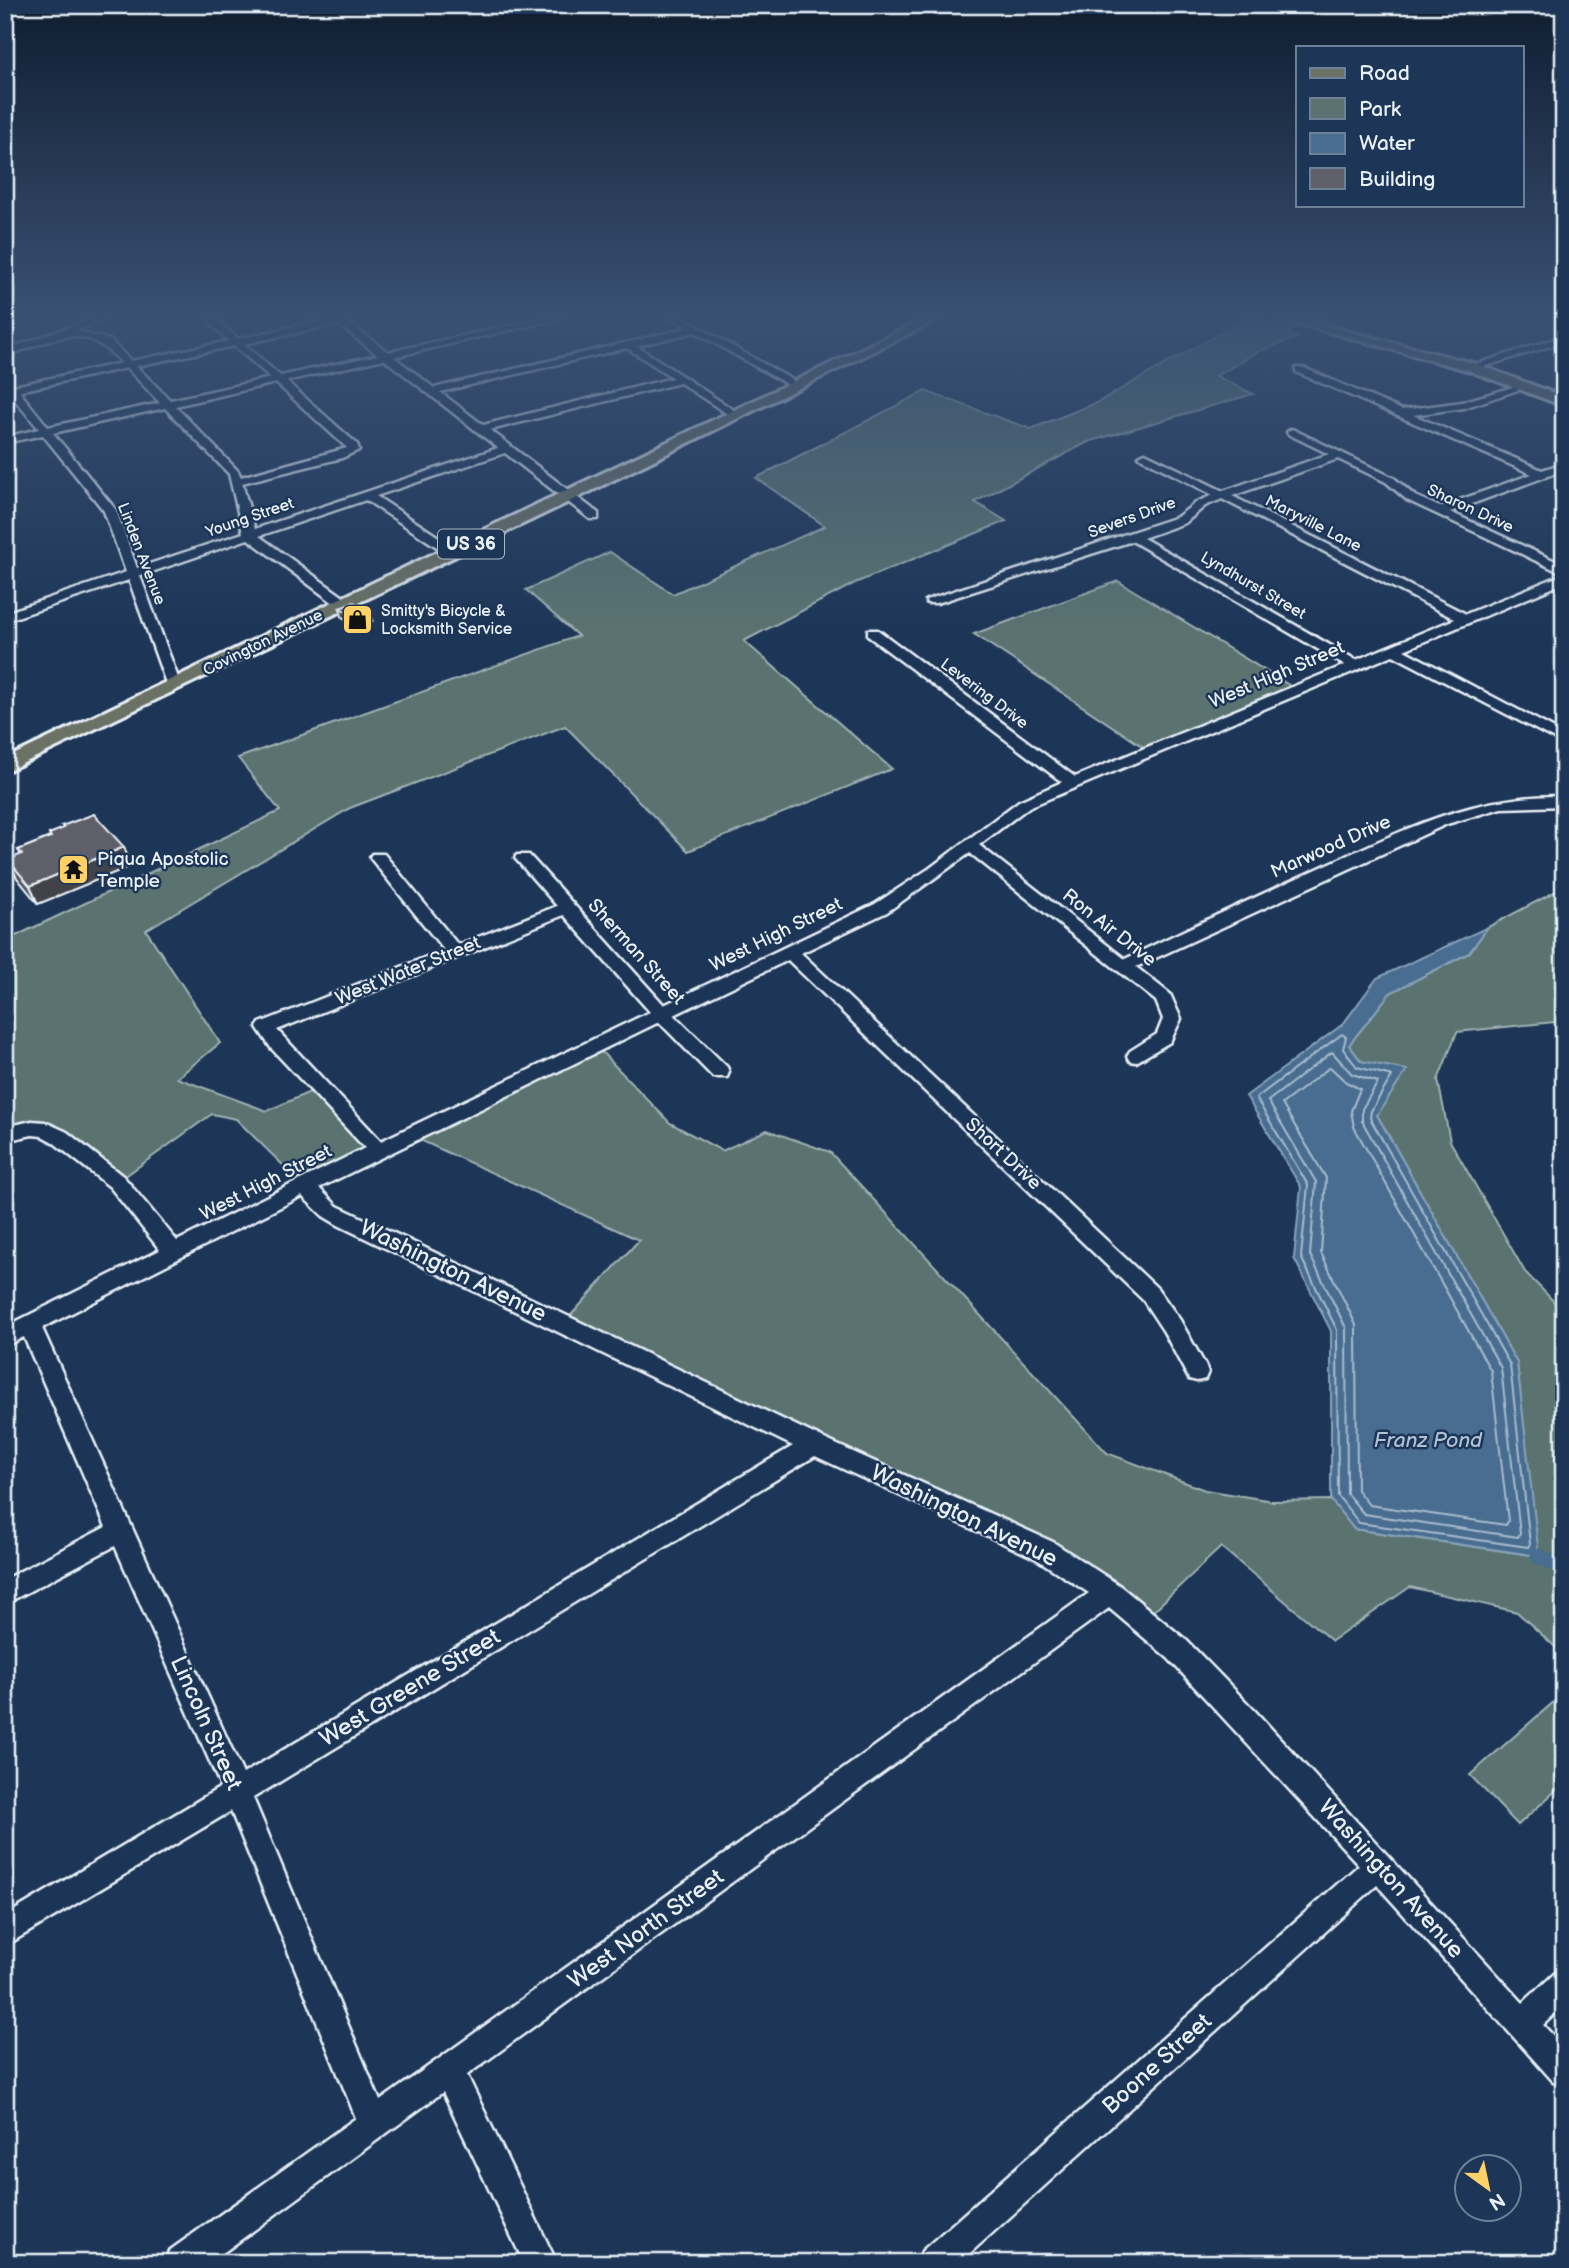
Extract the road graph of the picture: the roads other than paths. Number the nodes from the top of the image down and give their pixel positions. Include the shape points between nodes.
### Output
1 (41, 424) edge
2 (79, 424) edge
3 (186, 424) edge
4 (331, 424) edge
5 (475, 424) edge
6 (503, 424) edge
7 (718, 424) edge
8 (1425, 424) edge
9 (482, 429) junction
10 (47, 431) junction
11 (1292, 432) dead end
12 (5, 440) edge
13 (505, 449) junction
14 (1338, 455) junction
15 (1145, 456) dead end
16 (1564, 466) edge
17 (1542, 474) junction
18 (237, 481) junction
19 (367, 495) junction
20 (1222, 495) junction
21 (568, 497) junction
22 (1439, 512) junction
23 (594, 516) dead end
24 (250, 535) junction
25 (1133, 537) junction
26 (453, 552) junction
27 (1564, 570) edge
28 (135, 574) junction
29 (1564, 578) edge
30 (932, 600) dead end
31 (344, 604) junction
32 (5, 617) edge
33 (1466, 619) junction
34 (873, 633) dead end
35 (1394, 650) junction
36 (1354, 665) junction
37 (174, 686) junction
38 (1564, 740) edge
39 (5, 766) edge
40 (1074, 784) junction
41 (1564, 801) edge
42 (968, 845) junction
43 (378, 857) dead end
44 (523, 858) dead end
45 (569, 908) junction
46 (790, 952) junction
47 (455, 953) junction
48 (1125, 967) junction
49 (662, 1014) junction
50 (1136, 1056) dead end
51 (720, 1072) dead end
52 (5, 1134) edge
53 (378, 1150) junction
54 (304, 1186) junction
55 (174, 1253) junction
56 (30, 1325) junction
57 (5, 1337) edge
58 (1197, 1372) dead end
59 (814, 1445) junction
60 (121, 1531) junction
61 (5, 1592) edge
62 (1110, 1594) junction
63 (237, 1792) junction
64 (1379, 1865) junction
65 (5, 1932) edge
66 (1564, 1984) edge
67 (1522, 2025) junction
68 (1564, 2070) edge
69 (449, 2071) junction
70 (374, 2124) junction
71 (181, 2263) edge
72 (541, 2263) edge
73 (934, 2263) edge

1 - 10 street, Linden Avenue
2 - 10 street
3 - 18 street
4 - 18 street via 351,442 353,450
5 - 9 street
6 - 9 street
7 - 21 main road, Covington Avenue / US 36
8 - 17 street
9 - 13 street
10 - 12 street
10 - 28 street, Linden Avenue via 110,510
11 - 14 street, Sharon Drive
13 - 19 street, Young Street
13 - 21 street
14 - 20 street, Severs Drive
14 - 22 street, Sharon Drive via 1390,480
15 - 20 street, Maryville Lane
16 - 17 street
17 - 22 street
18 - 24 street
19 - 24 street, Young Street
19 - 26 street
20 - 25 street, Severs Drive via 1181,520
20 - 33 street, Maryville Lane
21 - 23 street
21 - 26 main road, Covington Avenue / US 36
22 - 27 street, Sharon Drive
24 - 28 street, Young Street
24 - 31 street
25 - 30 street, Severs Drive
25 - 36 street, Lyndhurst Street
26 - 31 main road, Covington Avenue / US 36
28 - 32 street, Young Street
28 - 37 street, Linden Avenue
29 - 33 street, West High Street
31 - 37 main road, Covington Avenue / US 36
33 - 35 street, West High Street
34 - 40 street, Levering Drive
35 - 36 street, West High Street
35 - 38 street
36 - 40 street, West High Street
37 - 39 main road, Covington Avenue / US 36
40 - 42 street, West High Street via 1024,804
41 - 48 street, Marwood Drive via 1496,803 1448,817
42 - 46 street, West High Street via 921,885
42 - 48 street, Ron Air Drive
43 - 47 street
44 - 45 street, Sherman Street
45 - 47 street, West Water Street
45 - 49 street, Sherman Street
46 - 49 street, West High Street
46 - 58 street, Short Drive via 1150,1294
47 - 53 street, West Water Street via 267,1027 277,1044
48 - 50 street, Ron Air Drive via 1164,998 1172,1019 1164,1038
49 - 51 street, Sherman Street
49 - 53 street, West High Street
52 - 55 street via 32,1128 60,1137 117,1182
53 - 54 street, West High Street
54 - 55 street, West High Street
54 - 59 street, Washington Avenue via 345,1219
55 - 56 street, West High Street
56 - 57 street, West High Street
56 - 60 street, Lincoln Street
59 - 62 street, Washington Avenue via 1044,1550
59 - 63 street, West Greene Street
60 - 61 street
60 - 63 street, Lincoln Street
62 - 64 street, Washington Avenue via 1177,1649
62 - 69 street, West North Street
63 - 65 street, West Greene Street
63 - 70 street, Lincoln Street
64 - 67 street, Washington Avenue
64 - 73 street, Boone Street
66 - 67 street
67 - 68 street, Washington Avenue
69 - 70 street, West North Street
69 - 72 street
70 - 71 street, West North Street

